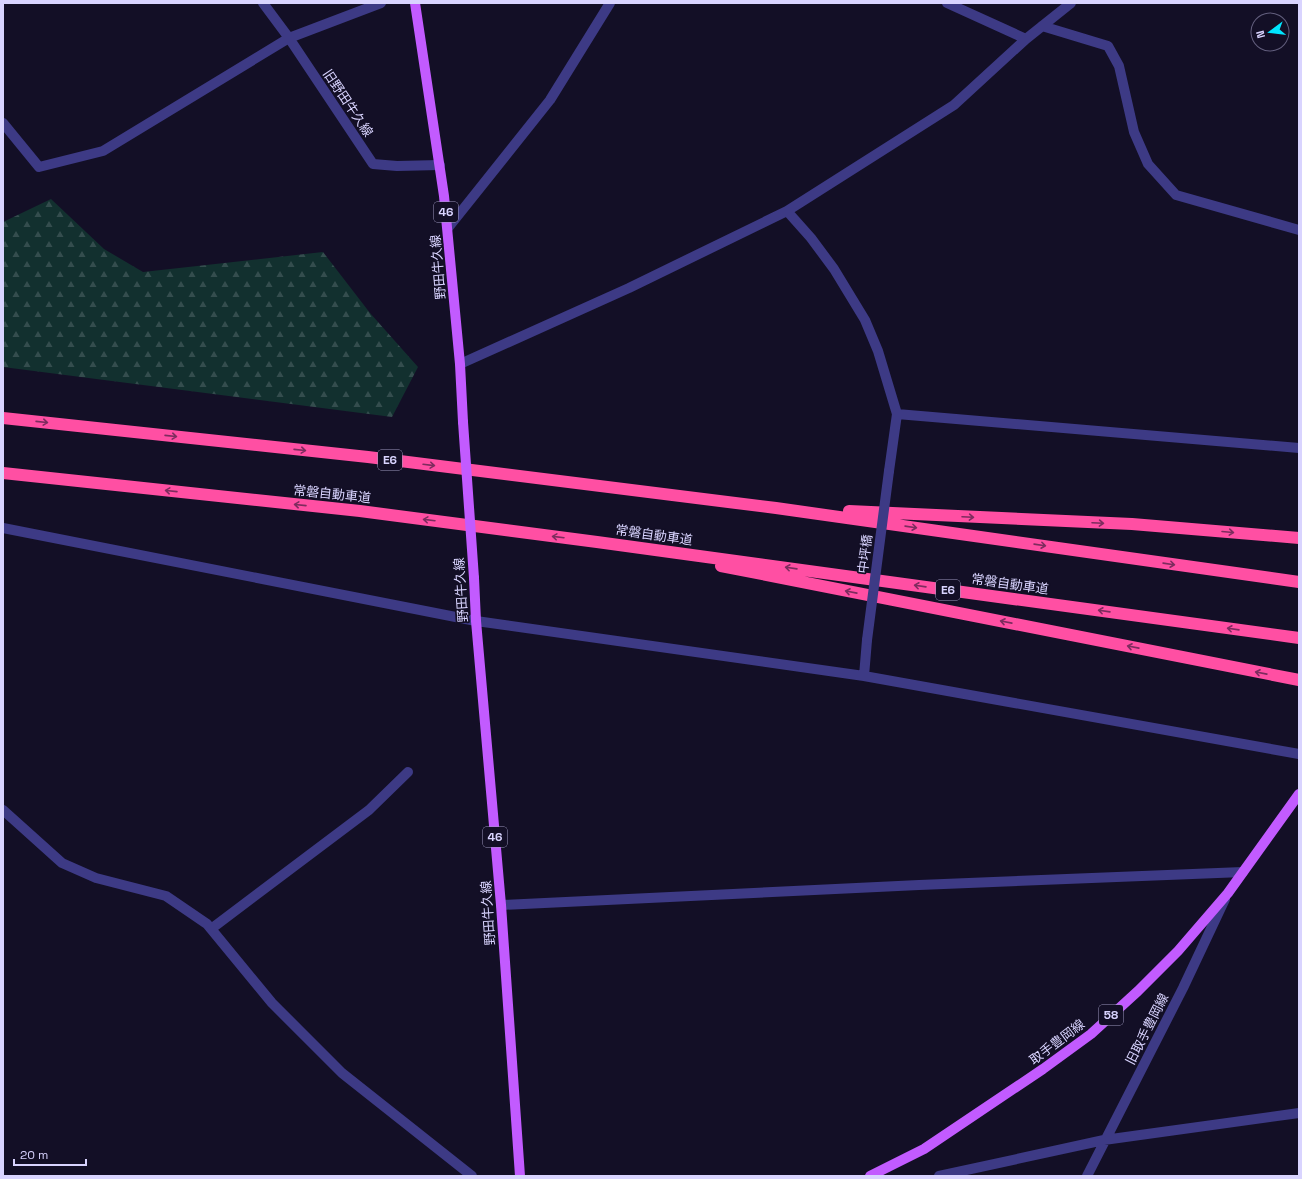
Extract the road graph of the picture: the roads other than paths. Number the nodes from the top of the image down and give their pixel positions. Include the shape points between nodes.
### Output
1 (263, 3) edge
2 (381, 3) edge
3 (415, 3) edge
4 (610, 3) edge
5 (947, 3) edge
6 (1071, 3) edge
7 (1042, 26) junction
8 (288, 38) junction
9 (1026, 39) junction
10 (3, 123) edge
11 (440, 165) junction
12 (787, 211) junction
13 (448, 228) junction
14 (1299, 230) edge
15 (460, 364) junction
16 (898, 414) junction
17 (3, 418) edge
18 (1299, 448) edge
19 (3, 473) edge
20 (776, 508) junction
21 (3, 528) edge
22 (1299, 538) edge
23 (597, 542) junction
24 (1299, 582) edge
25 (476, 621) junction
26 (1299, 638) edge
27 (864, 676) junction
28 (1299, 680) edge
29 (1299, 754) edge
30 (408, 772) dead end
31 (1299, 794) edge
32 (3, 810) edge
33 (1243, 872) junction
34 (1228, 894) junction
35 (501, 904) junction
36 (211, 928) junction
37 (1299, 1114) edge
38 (1104, 1140) junction
39 (472, 1176) edge
40 (520, 1176) edge
41 (870, 1176) edge
42 (939, 1176) edge
43 (1087, 1176) edge

1 - 8 street, 旧野田牛久線
2 - 8 street
3 - 11 main road, 野田牛久線 / 46
4 - 13 street via 550,100
5 - 9 street
6 - 7 street
7 - 9 street
7 - 14 street via 1108,46 1119,66 1134,132 1148,164 1176,195
8 - 10 street via 103,151 39,167
8 - 11 street, 旧野田牛久線 via 373,164
9 - 12 street via 954,105
11 - 13 main road, 野田牛久線 / 46
12 - 15 street via 628,288
12 - 16 street via 834,269 865,320
13 - 15 main road, 野田牛久線 / 46
15 - 25 main road, 野田牛久線 / 46, bridge
16 - 18 street
16 - 27 street, 中坪橋, bridge via 888,471
17 -> 20 highway, E6 via 368,457
23 -> 19 highway, 常磐自動車道 / E6 via 360,511
20 -> 22 highway via 1132,524
20 -> 24 highway, E6
21 - 25 street
26 -> 23 highway, 常磐自動車道 / E6
28 -> 23 highway
25 - 27 street
25 - 35 main road, 野田牛久線 / 46
27 - 29 street
30 - 36 street via 369,810
31 - 33 main road, 取手豊岡線 / 58
32 - 36 street via 62,863 96,878 166,896
33 - 34 main road, 取手豊岡線 / 58
33 - 35 street
34 - 38 street, 旧取手豊岡線 via 1183,988
34 - 41 main road, 取手豊岡線 / 58 via 1178,951 1091,1034 924,1149
35 - 40 main road, 野田牛久線 / 46
36 - 39 street via 272,1003 342,1073
37 - 38 street
38 - 42 street
38 - 43 street, 旧取手豊岡線

